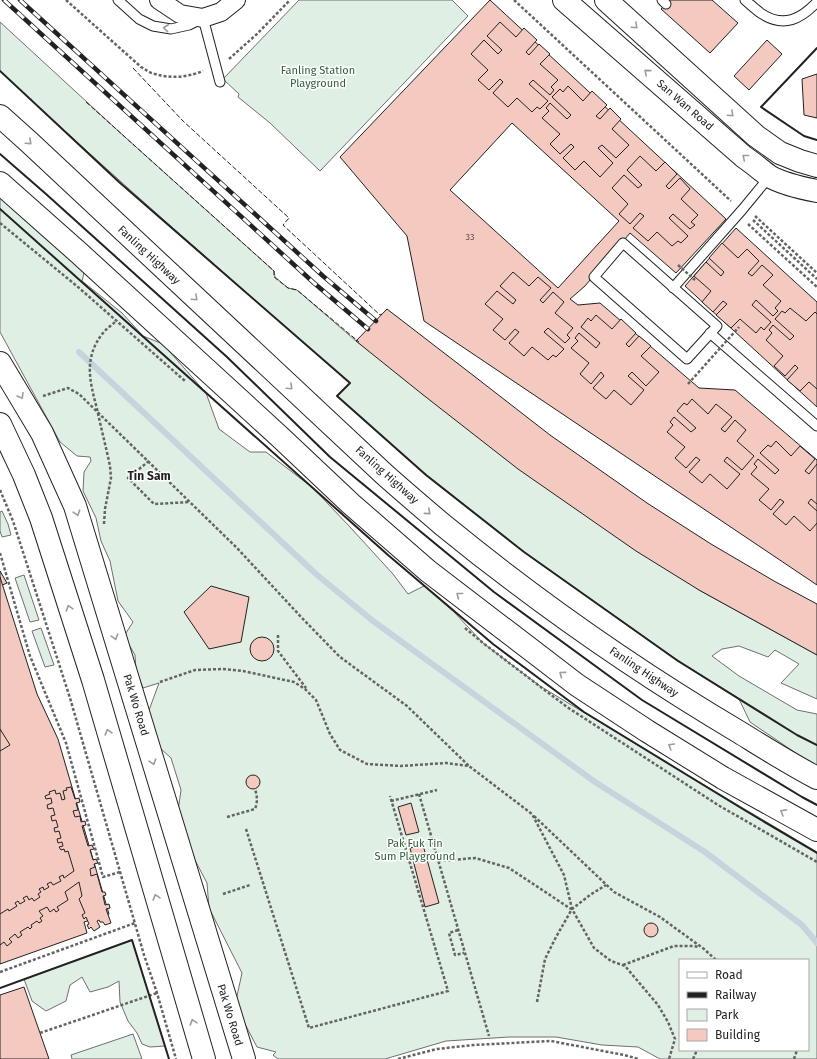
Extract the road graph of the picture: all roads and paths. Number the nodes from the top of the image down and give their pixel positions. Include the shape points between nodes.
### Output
1 (66, 0) edge
2 (118, 0) edge
3 (159, 0) edge
4 (236, 0) edge
5 (290, 0) edge
6 (514, 0) edge
7 (564, 0) edge
8 (606, 0) edge
9 (746, 0) edge
10 (817, 2) edge
11 (203, 18) junction
12 (216, 66) junction
13 (220, 82) dead end
14 (0, 116) edge
15 (817, 166) edge
16 (770, 176) junction
17 (0, 183) edge
18 (817, 191) edge
19 (741, 210) junction
20 (678, 265) dead end
21 (817, 273) edge
22 (817, 279) edge
23 (695, 280) dead end
24 (817, 287) edge
25 (674, 288) junction
26 (116, 321) dead end
27 (739, 327) dead end
28 (710, 333) junction
29 (0, 363) edge
30 (688, 384) dead end
31 (51, 393) dead end
32 (0, 424) edge
33 (817, 426) edge
34 (148, 461) junction
35 (0, 490) edge
36 (190, 502) junction
37 (104, 528) dead end
38 (0, 553) edge
39 (278, 635) dead end
40 (160, 682) dead end
41 (313, 697) junction
42 (469, 766) junction
43 (817, 778) edge
44 (255, 789) dead end
45 (437, 790) dead end
46 (419, 794) junction
47 (390, 796) dead end
48 (392, 801) junction
49 (532, 814) junction
50 (227, 817) dead end
51 (246, 829) dead end
52 (817, 830) edge
53 (438, 861) junction
54 (120, 872) junction
55 (250, 885) dead end
56 (606, 885) junction
57 (223, 894) dead end
58 (572, 910) junction
59 (135, 923) junction
60 (458, 930) junction
61 (700, 947) junction
62 (464, 953) junction
63 (715, 959) edge
64 (623, 965) junction
65 (0, 972) edge
66 (157, 993) junction
67 (537, 1002) dead end
68 (40, 1033) dead end
69 (489, 1036) dead end
70 (176, 1059) edge
71 (204, 1059) edge
72 (244, 1059) edge
73 (398, 1059) edge
74 (639, 1059) edge
75 (669, 1059) edge

1 - 12 path via 141,67 155,74 171,78 194,74
11 -> 2 lane via 189,25 171,29 153,26 139,19
3 - 11 street via 180,14
4 - 11 street via 221,12
5 - 12 path via 231,58
6 - 19 path
16 -> 7 main road, San Wan Road
8 -> 15 main road via 756,136 800,162
9 - 10 lane via 762,14 776,20 793,20
11 - 12 lane
12 - 13 lane
14 -> 43 main road, Fanling Highway via 367,459 443,525 557,613 648,676
16 - 18 main road, San Wan Road
16 - 19 lane
52 -> 17 main road via 723,778 577,685 428,571 351,504
19 - 21 path
19 - 22 path
19 - 24 path
19 - 25 lane
20 - 23 path, bridge
25 - 28 lane via 717,326
25 - 28 lane via 623,243 594,276 687,359
26 - 37 path via 103,332 92,354 89,369 110,466 111,478
27 - 30 path, bridge
28 - 33 lane
29 -> 72 main road, Pak Wo Road via 42,432 74,506
31 - 34 path via 68,388 79,394
71 -> 32 main road via 94,685 43,526
34 - 36 path
34 - 36 path via 128,478 154,504
35 - 54 path via 13,521 70,698
36 - 42 path via 340,657 408,706
38 - 54 path via 30,656 66,743 103,877
39 - 41 path via 278,651
40 - 41 path via 195,670 223,669 294,682
41 - 42 path via 340,750 367,764 401,766 446,763
42 - 49 path
44 - 50 path via 255,809
45 - 46 path
46 - 48 path
46 - 53 path
47 - 48 path
48 - 51 path via 448,991 309,1028
49 - 56 path
49 - 58 path via 564,875
53 - 58 path via 475,858 509,868
53 - 60 path
54 - 59 path
55 - 57 path
56 - 58 path
56 - 61 path via 660,917
58 - 64 path via 594,948 610,961
58 - 67 path via 545,959
59 - 65 path
59 - 66 path
60 - 62 path
60 - 62 path via 449,933 455,955
61 - 63 path
61 - 64 path via 674,946
62 - 69 path
64 - 75 path via 658,1005 668,1022 675,1039
66 - 68 path
66 - 70 path
73 - 74 path via 437,1049 551,1041

